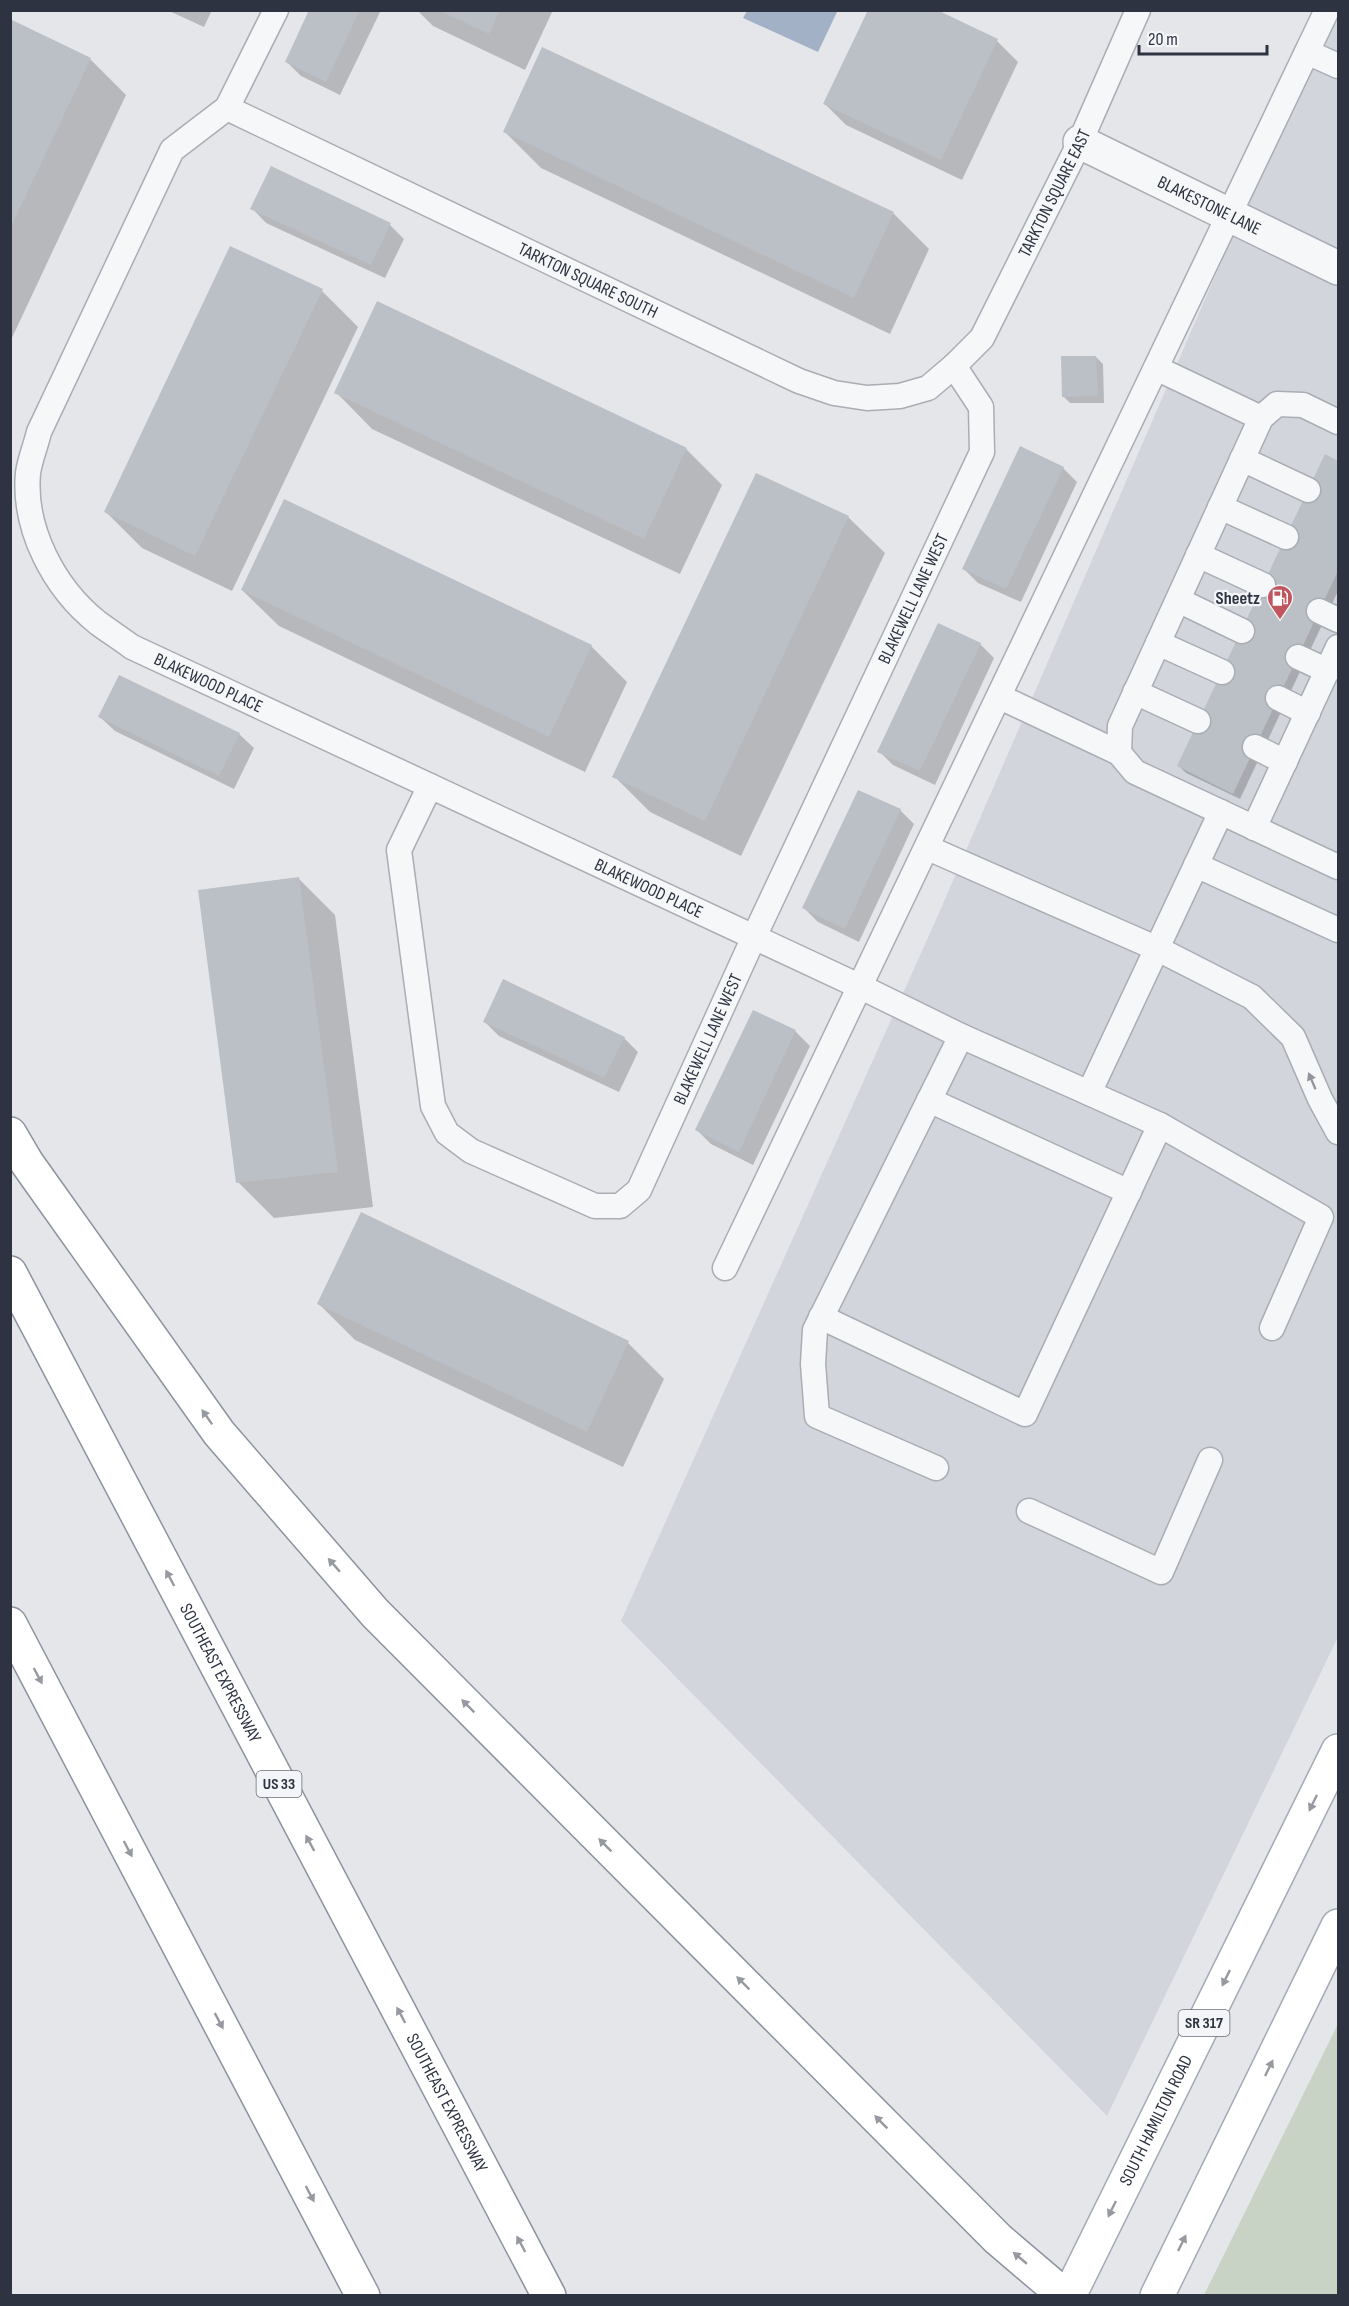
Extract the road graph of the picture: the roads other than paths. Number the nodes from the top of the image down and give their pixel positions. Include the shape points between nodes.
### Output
1 (276, 10) edge
2 (1137, 10) edge
3 (1327, 10) edge
4 (1332, 10) edge
5 (1338, 14) edge
6 (1307, 52) junction
7 (1338, 66) edge
8 (228, 108) junction
9 (1080, 142) junction
10 (1229, 215) junction
11 (1338, 268) edge
12 (954, 366) junction
13 (1156, 368) junction
14 (1261, 418) junction
15 (1338, 422) edge
16 (1242, 459) junction
17 (1308, 490) dead end
18 (1220, 507) junction
19 (1286, 537) dead end
20 (1198, 555) junction
21 (1263, 585) dead end
22 (1178, 600) junction
23 (1242, 631) dead end
24 (1158, 643) junction
25 (1338, 647) edge
26 (1298, 657) dead end
27 (1328, 671) junction
28 (1222, 672) dead end
29 (1135, 692) junction
30 (1000, 697) junction
31 (1278, 698) dead end
32 (1308, 713) junction
33 (1198, 721) dead end
34 (1255, 747) dead end
35 (1119, 753) junction
36 (1285, 762) junction
37 (430, 786) junction
38 (1221, 812) junction
39 (1254, 828) junction
40 (928, 848) junction
41 (1196, 865) junction
42 (1338, 867) edge
43 (1338, 930) edge
44 (754, 937) junction
45 (1158, 949) junction
46 (861, 987) junction
47 (961, 1036) junction
48 (1089, 1094) junction
49 (929, 1100) junction
50 (1160, 1125) junction
51 (1338, 1132) edge
52 (10, 1134) edge
53 (1129, 1192) junction
54 (725, 1268) dead end
55 (10, 1273) edge
56 (821, 1317) junction
57 (1272, 1328) dead end
58 (1210, 1460) dead end
59 (936, 1468) dead end
60 (1029, 1511) dead end
61 (10, 1624) edge
62 (1338, 1751) edge
63 (1338, 1926) edge
64 (363, 2295) edge
65 (549, 2295) edge
66 (1067, 2295) edge
67 (1157, 2295) edge

1 - 8 lane
2 - 9 lane, TARKTON SQUARE EAST
3 - 6 lane
4 - 5 lane
6 - 7 lane
6 - 10 lane
8 - 12 lane, TARKTON SQUARE SOUTH via 799,381 834,393 867,398 900,396 928,388
8 - 37 lane, BLAKEWOOD PLACE via 172,150 39,432 28,472 30,516 42,553 69,594 96,622 132,647
9 - 10 street, BLAKESTONE LANE
9 - 12 lane, TARKTON SQUARE EAST via 982,338
10 - 11 street, BLAKESTONE LANE
10 - 13 lane
12 - 44 lane, BLAKEWELL LANE WEST via 981,407 982,452
13 - 14 lane
13 - 30 lane
14 - 15 lane via 1277,404 1303,405
14 - 16 lane
16 - 17 lane
16 - 18 lane
18 - 19 lane
18 - 20 lane
20 - 21 lane
20 - 22 lane
22 - 23 lane
22 - 24 lane
24 - 28 lane
24 - 29 lane
25 - 27 lane
26 - 27 lane
27 - 32 lane
29 - 33 lane
29 - 35 lane via 1120,726
30 - 35 lane
30 - 40 lane
31 - 32 lane
32 - 36 lane
34 - 36 lane
35 - 38 lane via 1135,772
36 - 39 lane
37 - 44 lane, BLAKEWOOD PLACE
37 - 44 lane, BLAKEWELL LANE WEST via 399,850 433,1106 447,1133 471,1151 595,1206 620,1206 639,1190
38 - 39 lane
38 - 41 lane
39 - 42 lane
40 - 45 lane
40 - 46 lane
41 - 43 lane
41 - 45 lane
44 - 46 lane, BLAKEWOOD PLACE
45 - 48 lane
51 -> 45 lane via 1293,1037 1252,997
46 - 47 lane, BLAKEWOOD PLACE
46 - 54 lane
47 - 48 lane, BLAKEWOOD PLACE
47 - 49 lane
48 - 50 lane, BLAKEWOOD PLACE
49 - 53 lane
49 - 56 lane
50 - 53 lane
50 - 57 lane, BLAKEWOOD PLACE via 1321,1217
66 -> 52 main road via 998,2239 375,1613 219,1433
53 - 56 lane via 1025,1414
65 -> 55 main road, SOUTHEAST EXPRESSWAY / US 33
56 - 59 lane via 815,1330 813,1364 817,1416
58 - 60 lane via 1161,1572
61 -> 64 main road
62 -> 66 main road, SOUTH HAMILTON ROAD / SR 317
67 -> 63 main road

